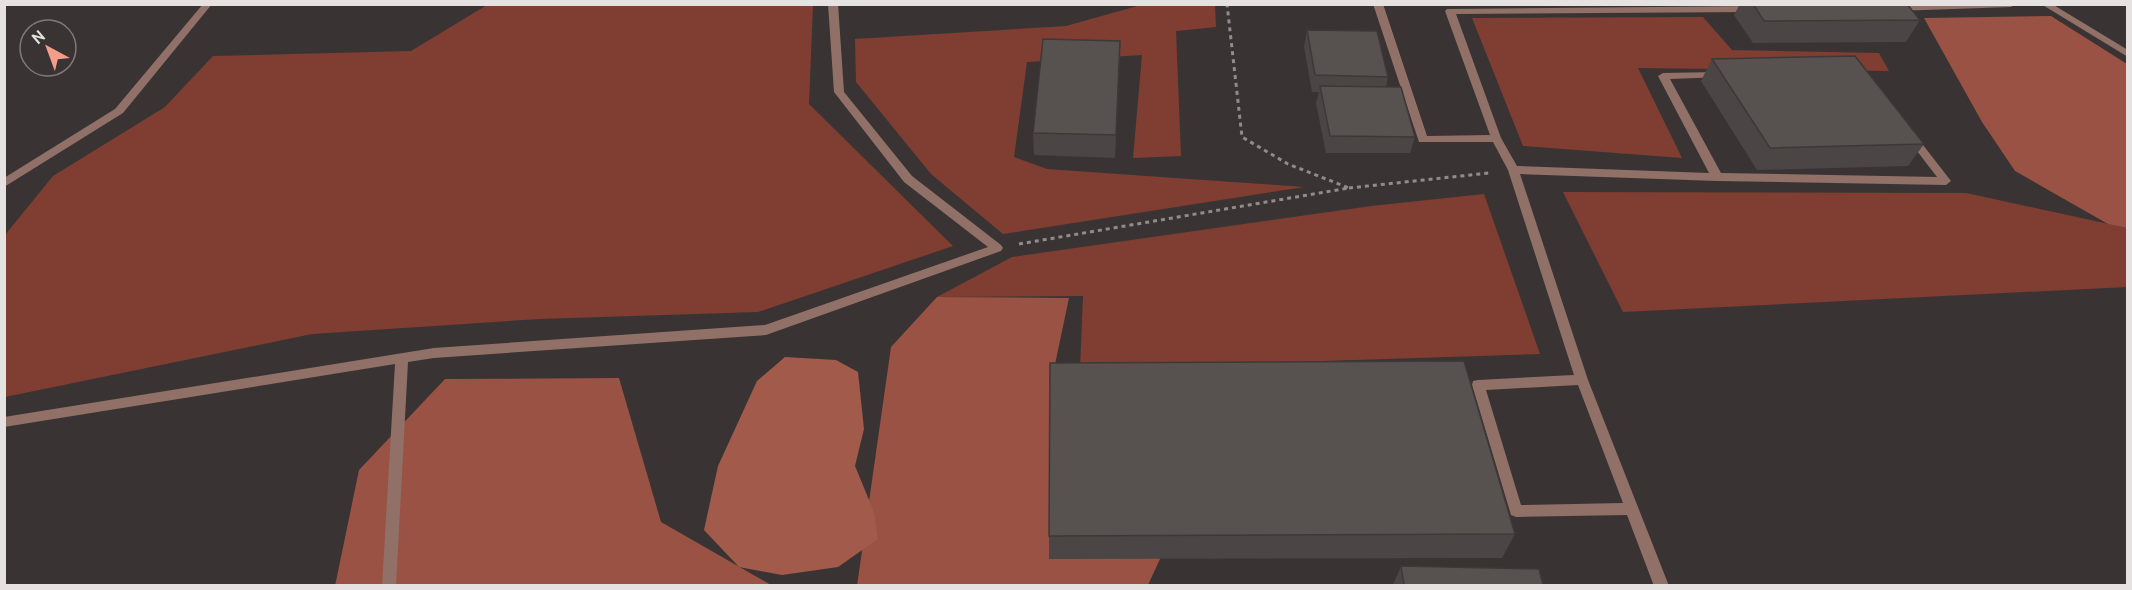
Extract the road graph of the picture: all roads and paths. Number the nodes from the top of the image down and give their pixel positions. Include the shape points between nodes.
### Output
1 (208, 4) edge
2 (833, 4) edge
3 (1227, 4) edge
4 (1378, 4) edge
5 (2011, 4) edge
6 (2045, 4) edge
7 (1448, 8) edge
8 (1881, 8) edge
9 (1761, 9) edge
10 (2127, 54) edge
11 (1732, 75) edge
12 (1902, 127) edge
13 (1496, 138) junction
14 (1513, 170) junction
15 (1717, 177) junction
16 (4, 183) edge
17 (1349, 188) junction
18 (997, 248) junction
19 (402, 358) junction
20 (1582, 380) junction
21 (4, 422) edge
22 (1632, 509) junction
23 (389, 585) edge
24 (1662, 585) edge

1 - 16 lane via 119,111
2 - 18 lane via 839,92 908,179
3 - 17 path via 1242,137 1288,164
4 - 13 lane via 1423,140
5 - 8 lane
6 - 10 lane
7 - 9 lane
7 - 13 lane
11 - 15 lane via 1663,76
12 - 15 lane via 1946,181
13 - 14 lane
14 - 15 lane
14 - 17 path
14 - 20 lane
17 - 18 path
18 - 19 lane via 766,330
19 - 21 lane
19 - 23 lane
20 - 22 lane
20 - 22 lane via 1478,385 1516,511
22 - 24 lane

